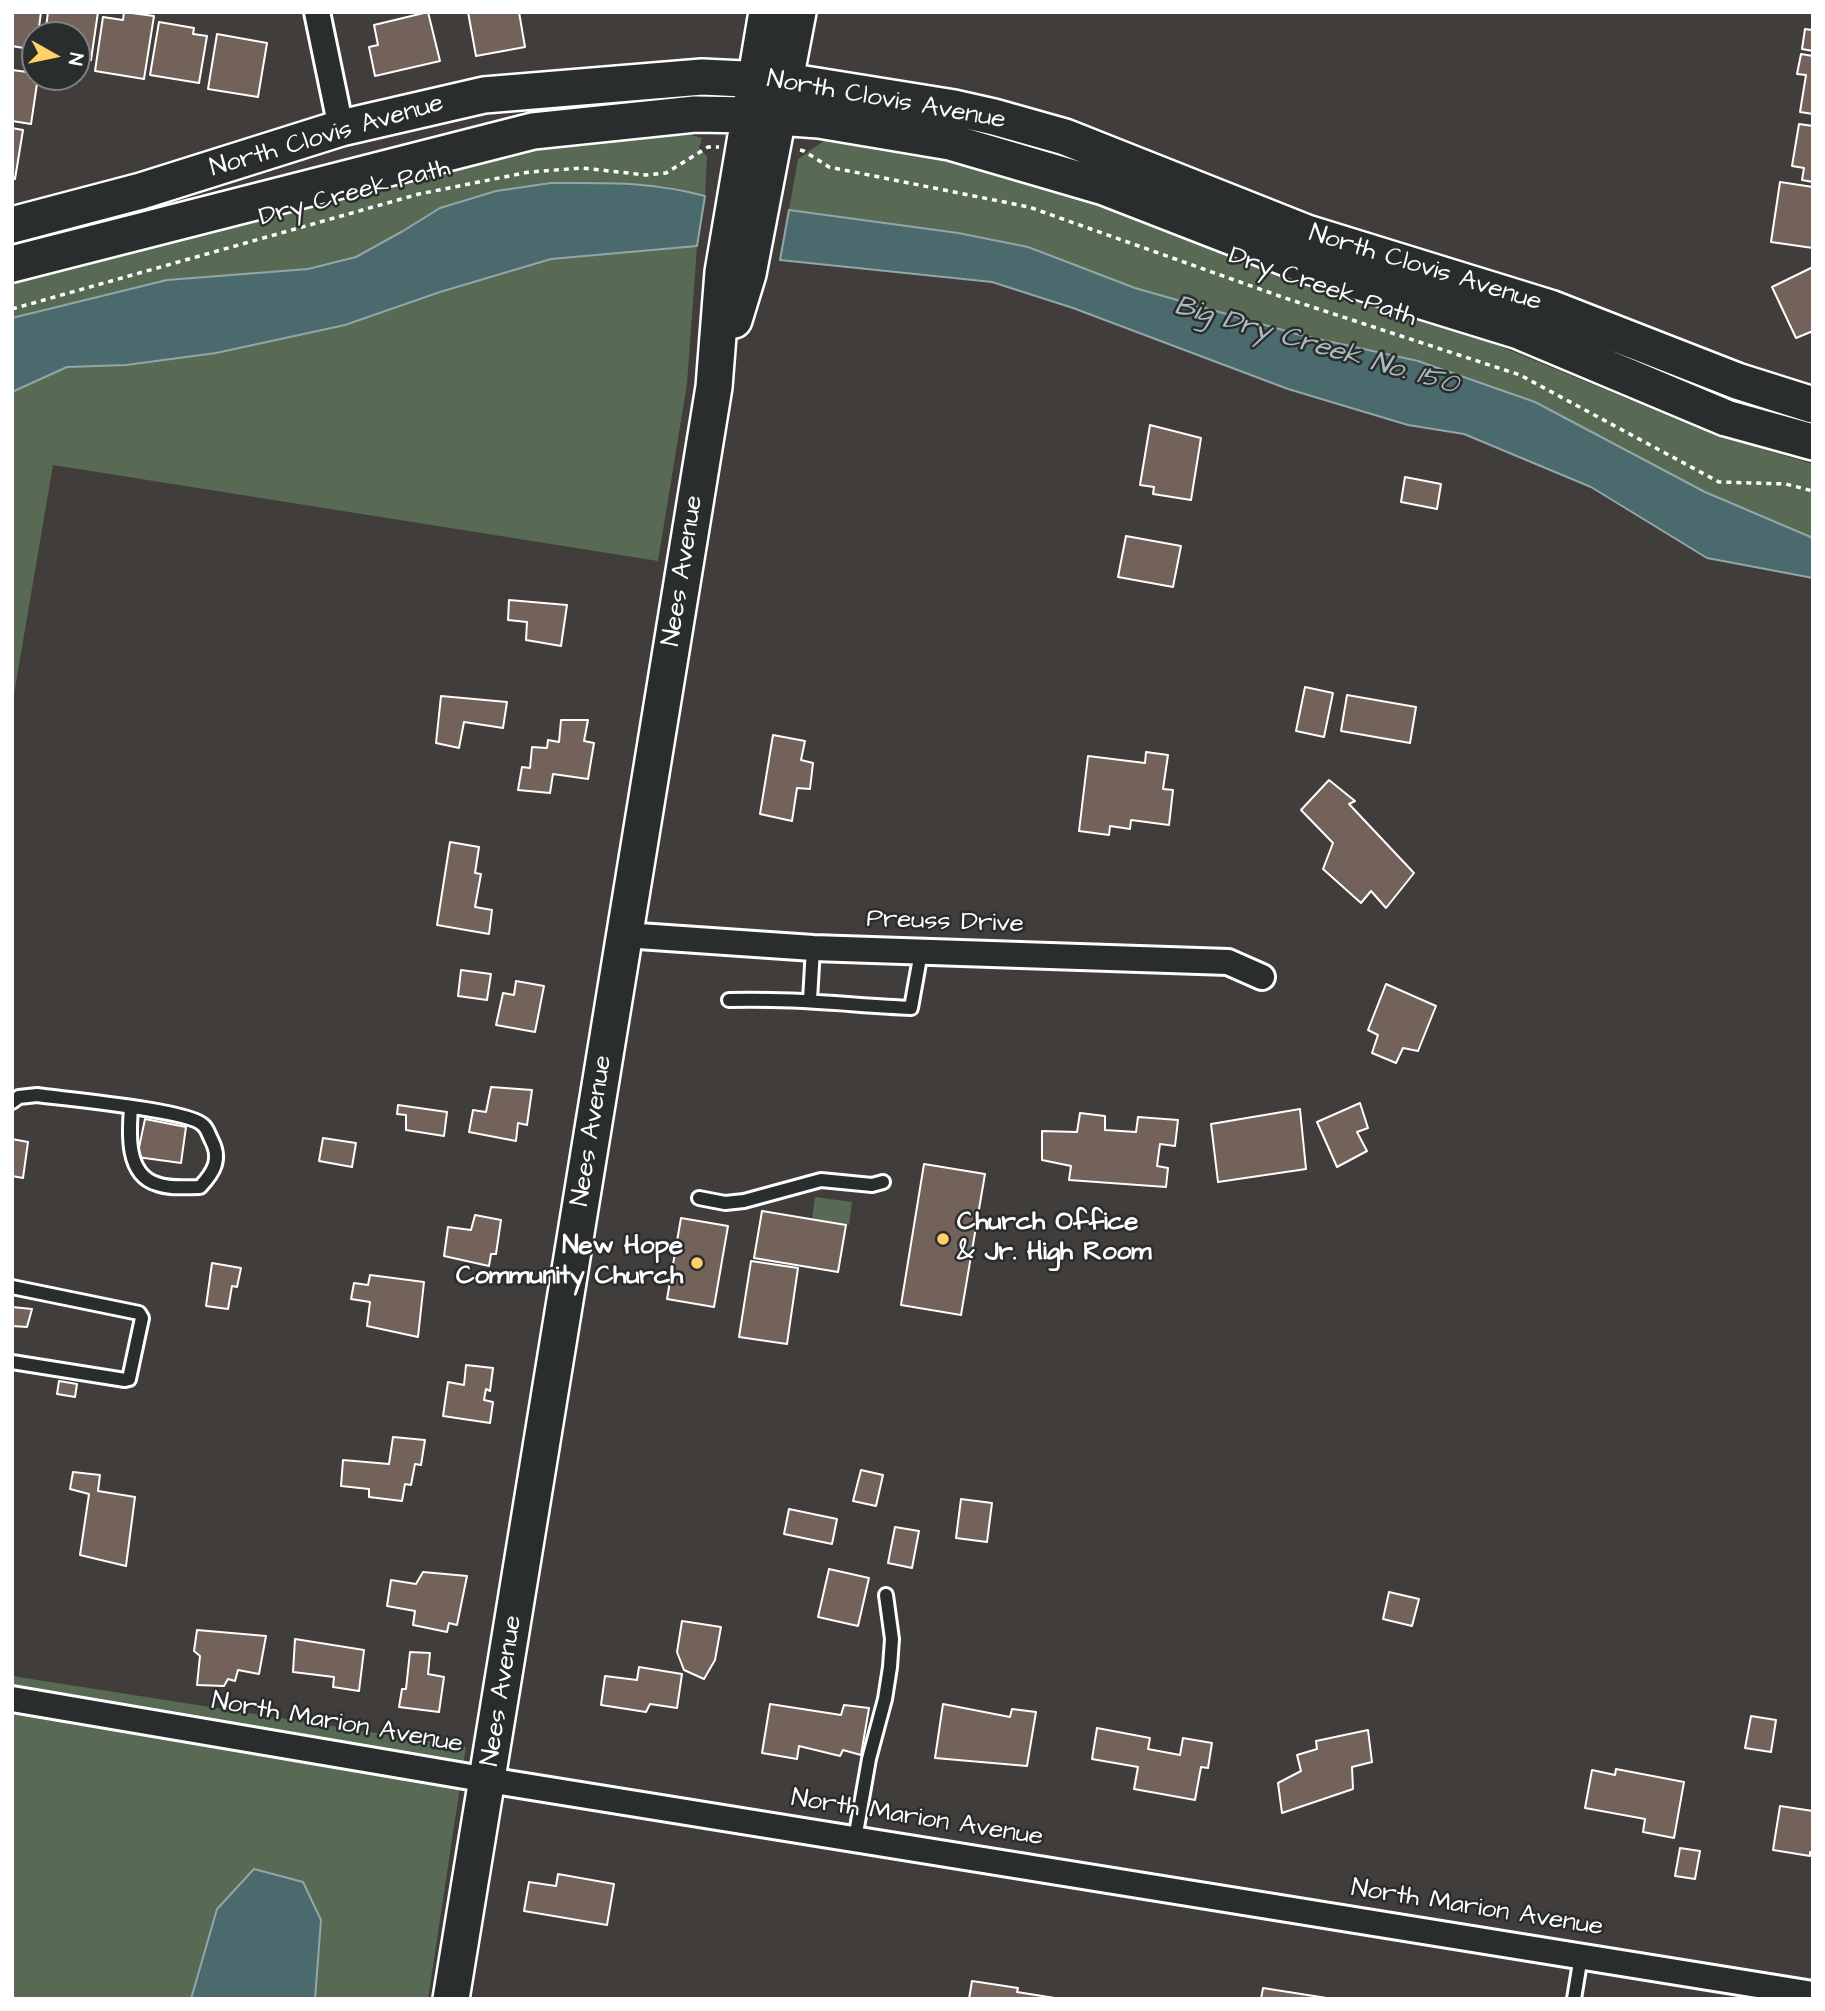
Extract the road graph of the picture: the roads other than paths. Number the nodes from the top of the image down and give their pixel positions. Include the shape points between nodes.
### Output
1 (317, 12) edge
2 (767, 12) edge
3 (798, 12) edge
4 (771, 80) junction
5 (764, 116) junction
6 (341, 128) junction
7 (12, 225) edge
8 (12, 264) edge
9 (1813, 405) edge
10 (1813, 442) edge
11 (624, 935) junction
12 (813, 948) junction
13 (921, 952) junction
14 (1262, 977) dead end
15 (729, 1000) dead end
16 (810, 1000) junction
17 (12, 1102) edge
18 (131, 1108) junction
19 (883, 1182) dead end
20 (699, 1198) dead end
21 (12, 1287) edge
22 (12, 1362) edge
23 (886, 1595) dead end
24 (12, 1699) edge
25 (488, 1780) junction
26 (855, 1839) junction
27 (1581, 1956) junction
28 (1813, 1994) edge
29 (451, 1999) edge
30 (1574, 1999) edge

1 - 6 street
2 - 4 main road, Nees Avenue
3 - 4 main road, Nees Avenue
4 - 5 main road, Nees Avenue
4 - 6 main road, North Clovis Avenue via 702,77 484,95
4 - 9 main road, North Clovis Avenue via 954,108 1065,137 1307,233 1550,308 1737,382
5 - 8 main road, North Clovis Avenue via 695,114 533,131
5 - 10 main road, North Clovis Avenue via 819,120 950,142 1104,187 1302,264 1519,331 1726,418
5 - 11 main road, Nees Avenue via 748,274 714,387
6 - 7 main road, North Clovis Avenue via 141,191
11 - 12 street, Preuss Drive
11 - 25 main road, Nees Avenue
12 - 13 street, Preuss Drive
12 - 16 lane
13 - 14 street, Preuss Drive via 1228,962
13 - 16 lane via 911,1008
15 - 16 lane
17 - 18 lane via 37,1095
18 - 18 lane via 179,1114 203,1124 218,1159 200,1187 147,1181 131,1152
19 - 20 lane via 821,1180 744,1201
21 - 22 lane via 139,1313 142,1318 125,1380
23 - 26 lane via 892,1639 890,1667
24 - 25 street, North Marion Avenue
25 - 26 street, North Marion Avenue
25 - 29 main road, Nees Avenue
26 - 27 street, North Marion Avenue
27 - 28 street, North Marion Avenue
27 - 30 lane

